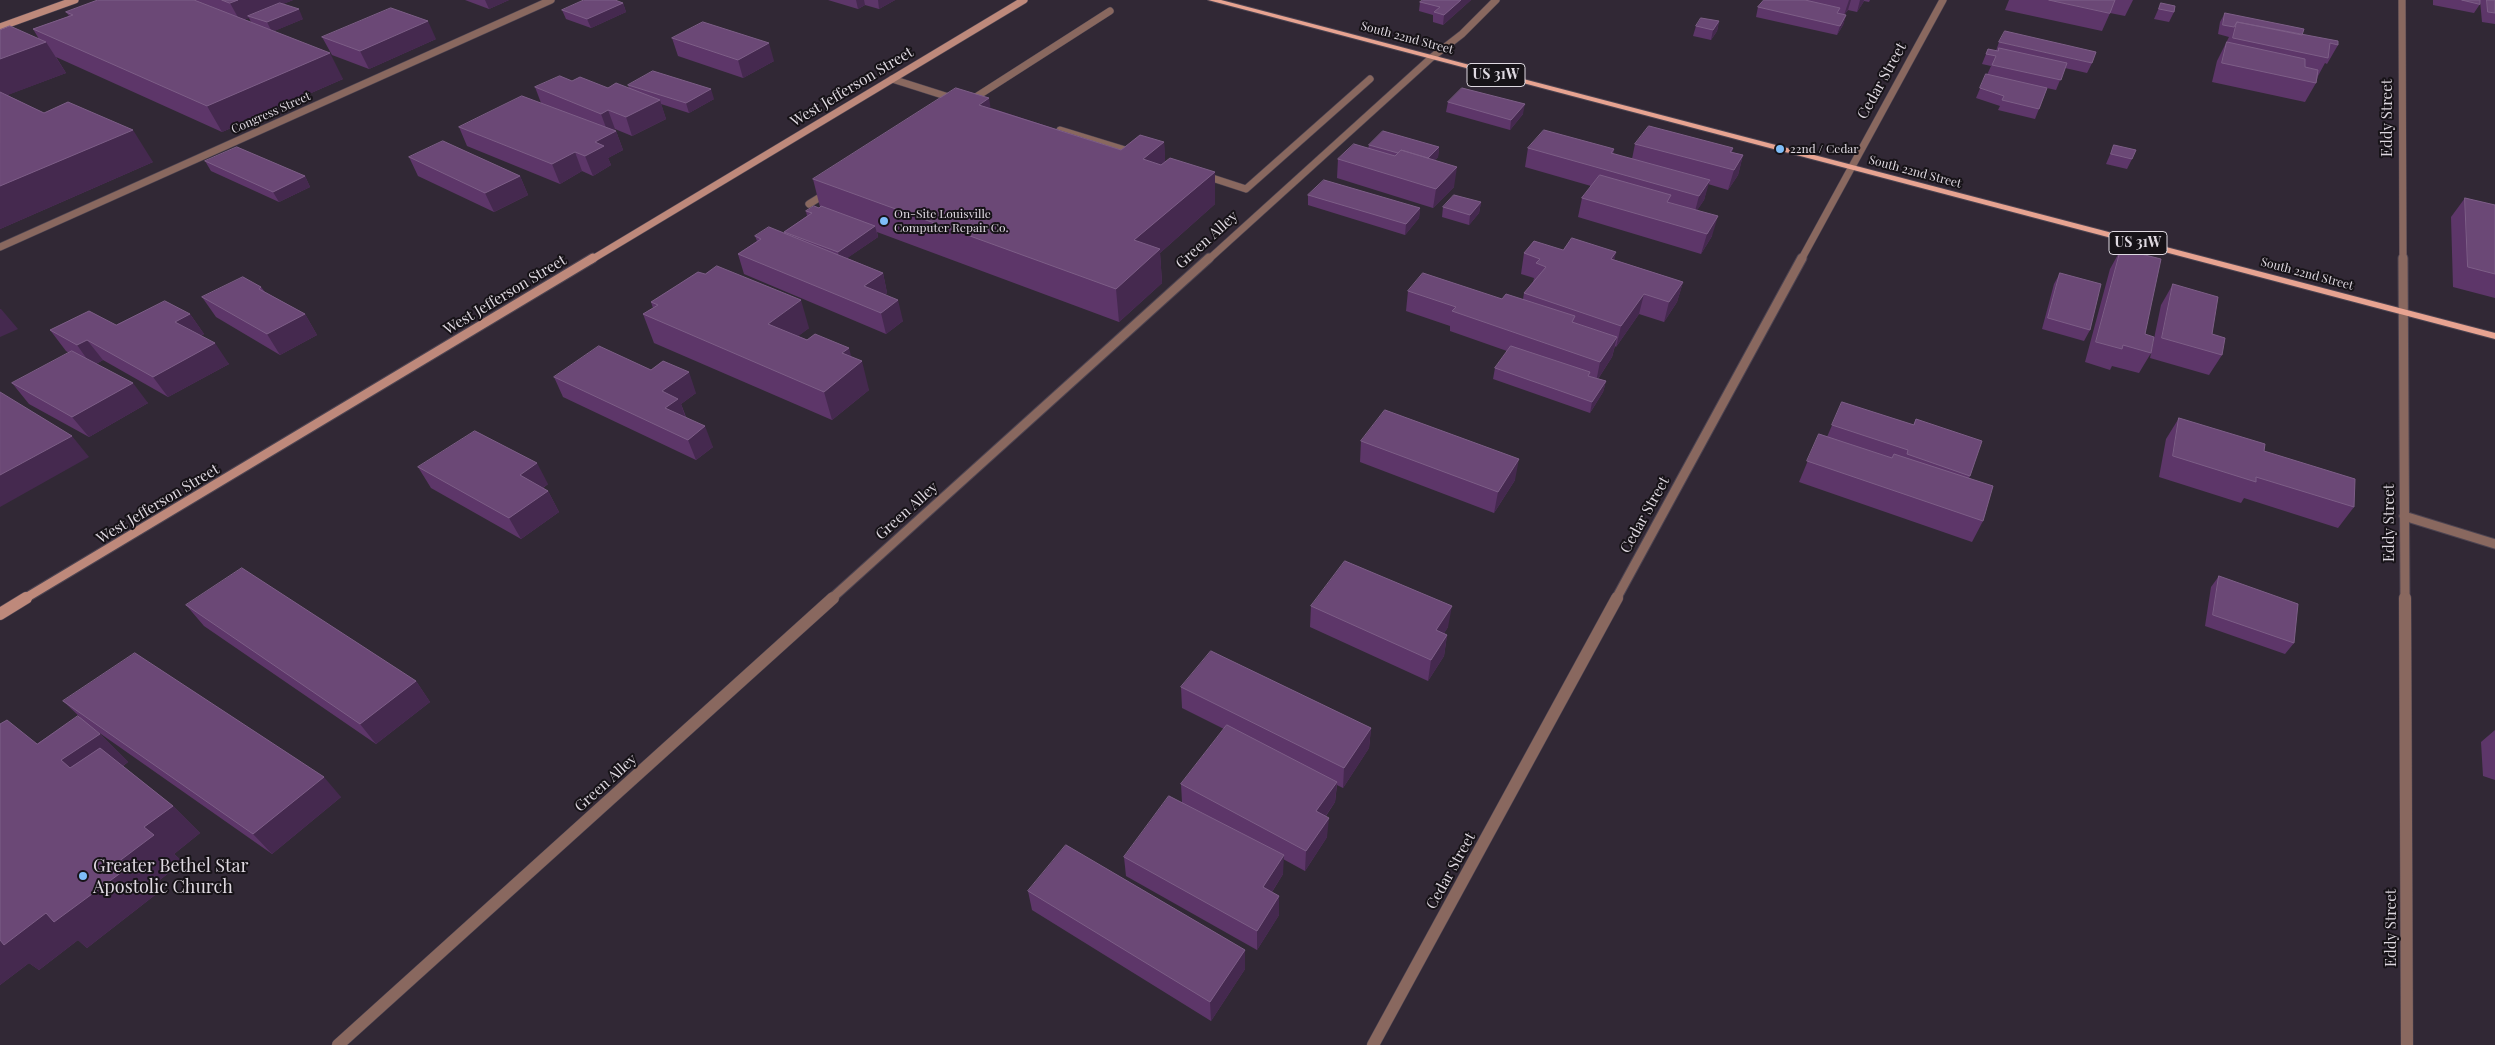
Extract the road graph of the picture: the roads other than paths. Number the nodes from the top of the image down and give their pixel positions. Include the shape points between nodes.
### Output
1 (76, 0) edge
2 (551, 0) edge
3 (1024, 0) edge
4 (1212, 0) edge
5 (1496, 0) edge
6 (1943, 0) edge
7 (2402, 0) edge
8 (1110, 11) dead end
9 (0, 27) edge
10 (1431, 58) junction
11 (892, 79) junction
12 (1370, 79) dead end
13 (968, 102) junction
14 (977, 105) edge
15 (959, 108) edge
16 (1052, 128) edge
17 (1144, 156) edge
18 (1852, 168) junction
19 (1199, 174) edge
20 (834, 188) edge
21 (809, 204) dead end
22 (0, 247) edge
23 (2403, 312) junction
24 (2495, 336) edge
25 (2404, 516) junction
26 (2495, 544) edge
27 (0, 614) edge
28 (338, 1045) edge
29 (1373, 1045) edge
30 (2407, 1045) edge

1 - 9 street
2 - 22 street, Congress Street
3 - 11 street, West Jefferson Street
4 - 10 main road, South 22nd Street / US 31W
5 - 10 street, Green Alley via 1462,34
6 - 18 street, Cedar Street
7 - 23 street, Eddy Street
8 - 13 street
10 - 18 main road, South 22nd Street / US 31W
10 - 28 street, Green Alley
11 - 13 street
11 - 27 street, West Jefferson Street
12 - 19 street via 1246,189
13 - 14 street
13 - 15 street
16 - 17 street
18 - 23 main road, South 22nd Street / US 31W
18 - 29 street, Cedar Street
20 - 21 street
23 - 24 main road, South 22nd Street / US 31W
23 - 25 street, Eddy Street
25 - 26 street
25 - 30 street, Eddy Street

